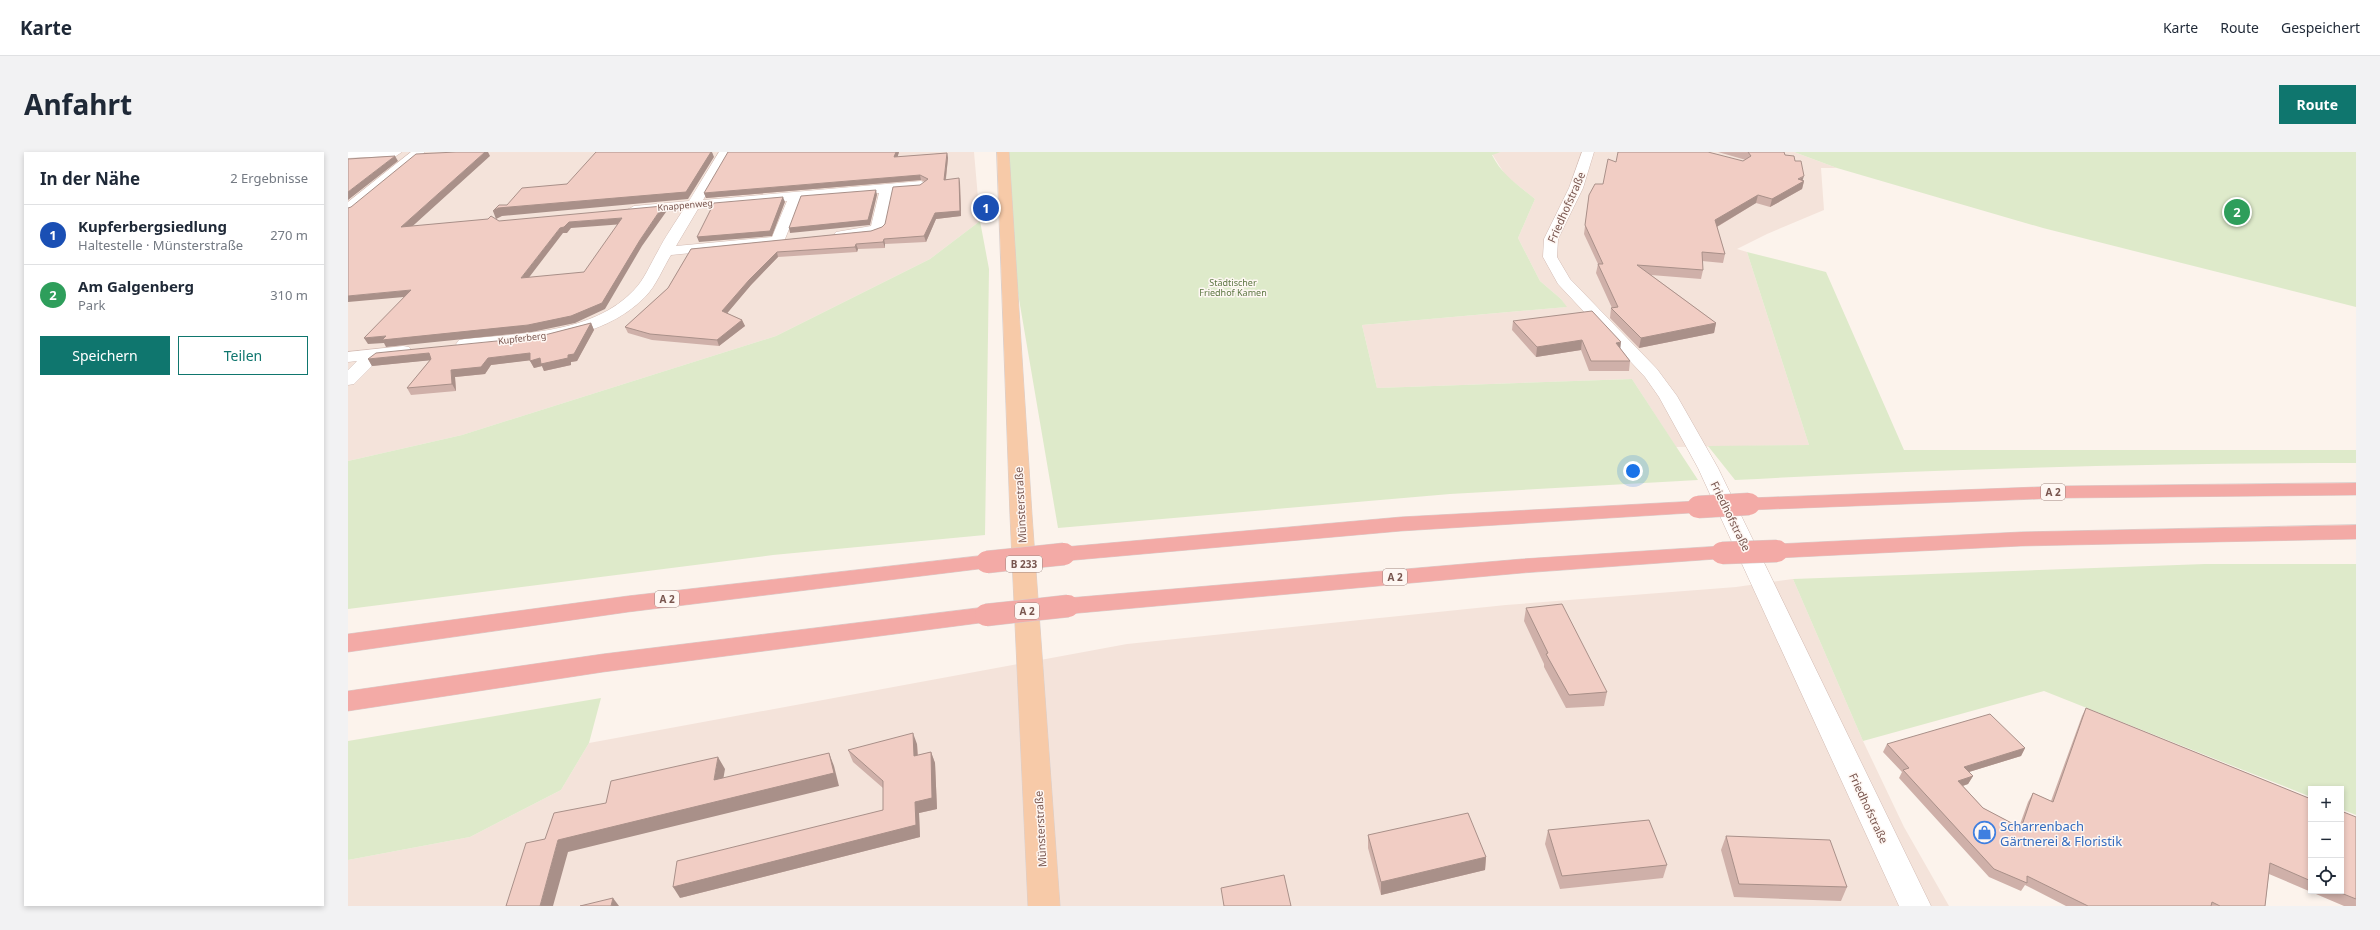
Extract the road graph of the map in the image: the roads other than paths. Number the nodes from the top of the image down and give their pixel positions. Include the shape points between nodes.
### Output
1 (396, 152) edge
2 (419, 152) edge
3 (725, 152) edge
4 (1003, 152) edge
5 (1588, 152) edge
6 (348, 154) edge
7 (921, 185) edge
8 (887, 188) junction
9 (796, 196) junction
10 (693, 204) junction
11 (348, 209) edge
12 (621, 211) edge
13 (830, 236) edge
14 (793, 239) edge
15 (778, 241) junction
16 (665, 250) junction
17 (450, 346) edge
18 (419, 350) edge
19 (373, 355) junction
20 (348, 357) edge
21 (348, 380) edge
22 (2356, 489) edge
23 (2356, 532) edge
24 (348, 643) edge
25 (348, 701) edge
26 (1044, 906) edge
27 (1915, 906) edge

1 - 6 street
2 - 11 street
3 - 10 street, Kupferberg
4 - 26 main road, Münsterstraße / B 233 via 1021,523
5 - 27 street, Friedhofstraße via 1576,188 1562,212 1551,239 1550,257 1564,281 1631,350 1668,396 1708,468 1774,604
7 - 8 street, Knappenweg
8 - 9 street, Knappenweg
8 - 13 street via 878,228 867,232
9 - 10 street, Knappenweg
9 - 15 street
10 - 12 street, Knappenweg
10 - 16 street, Kupferberg
14 - 15 street
15 - 16 street
16 - 17 street, Kupferberg via 637,296 625,307 611,314 554,334
18 - 19 street
19 - 20 street
19 - 21 street
22 - 24 highway, A 2, bridge via 2063,492 1749,504 1402,524 987,562 628,604
23 - 25 highway, A 2, bridge via 2029,538 1722,553 1514,567 986,615 603,663

